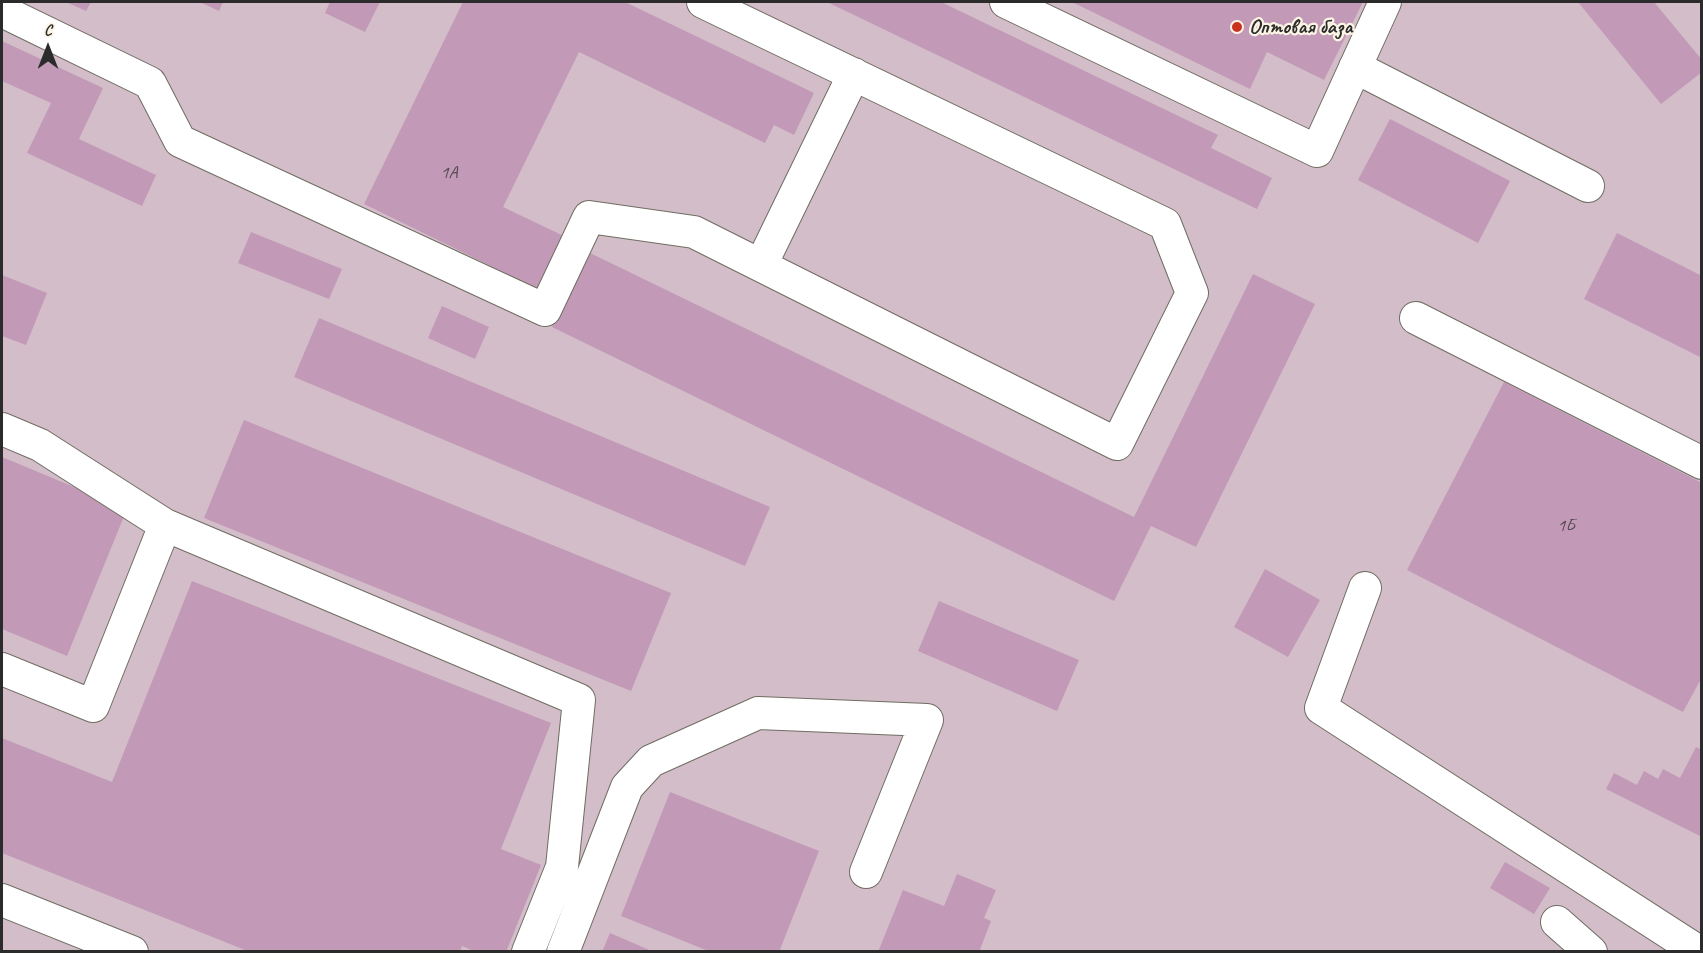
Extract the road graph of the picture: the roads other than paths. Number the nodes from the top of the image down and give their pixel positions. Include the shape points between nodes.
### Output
1 (703, 2) edge
2 (1006, 2) edge
3 (1385, 2) edge
4 (2, 11) edge
5 (1355, 67) junction
6 (854, 74) junction
7 (1588, 186) dead end
8 (760, 265) junction
9 (1416, 318) dead end
10 (2, 429) edge
11 (1701, 463) edge
12 (165, 525) junction
13 (1365, 588) dead end
14 (2, 669) edge
15 (866, 872) dead end
16 (2, 900) edge
17 (1557, 922) dead end
18 (132, 951) edge
19 (528, 951) edge
20 (563, 951) edge
21 (1591, 951) edge
22 (1699, 951) edge

1 - 6 lane
2 - 5 lane via 1317,151
3 - 5 lane
4 - 8 lane via 150,83 180,141 545,310 589,217 694,232
5 - 7 lane
6 - 8 lane
6 - 8 lane via 1165,224 1192,293 1117,444
9 - 11 lane
10 - 12 lane via 40,445
12 - 14 lane via 93,706
12 - 19 lane via 579,700 562,867
13 - 22 lane via 1321,708
15 - 20 lane via 927,720 758,713 651,761 627,787
16 - 18 lane
17 - 21 lane

